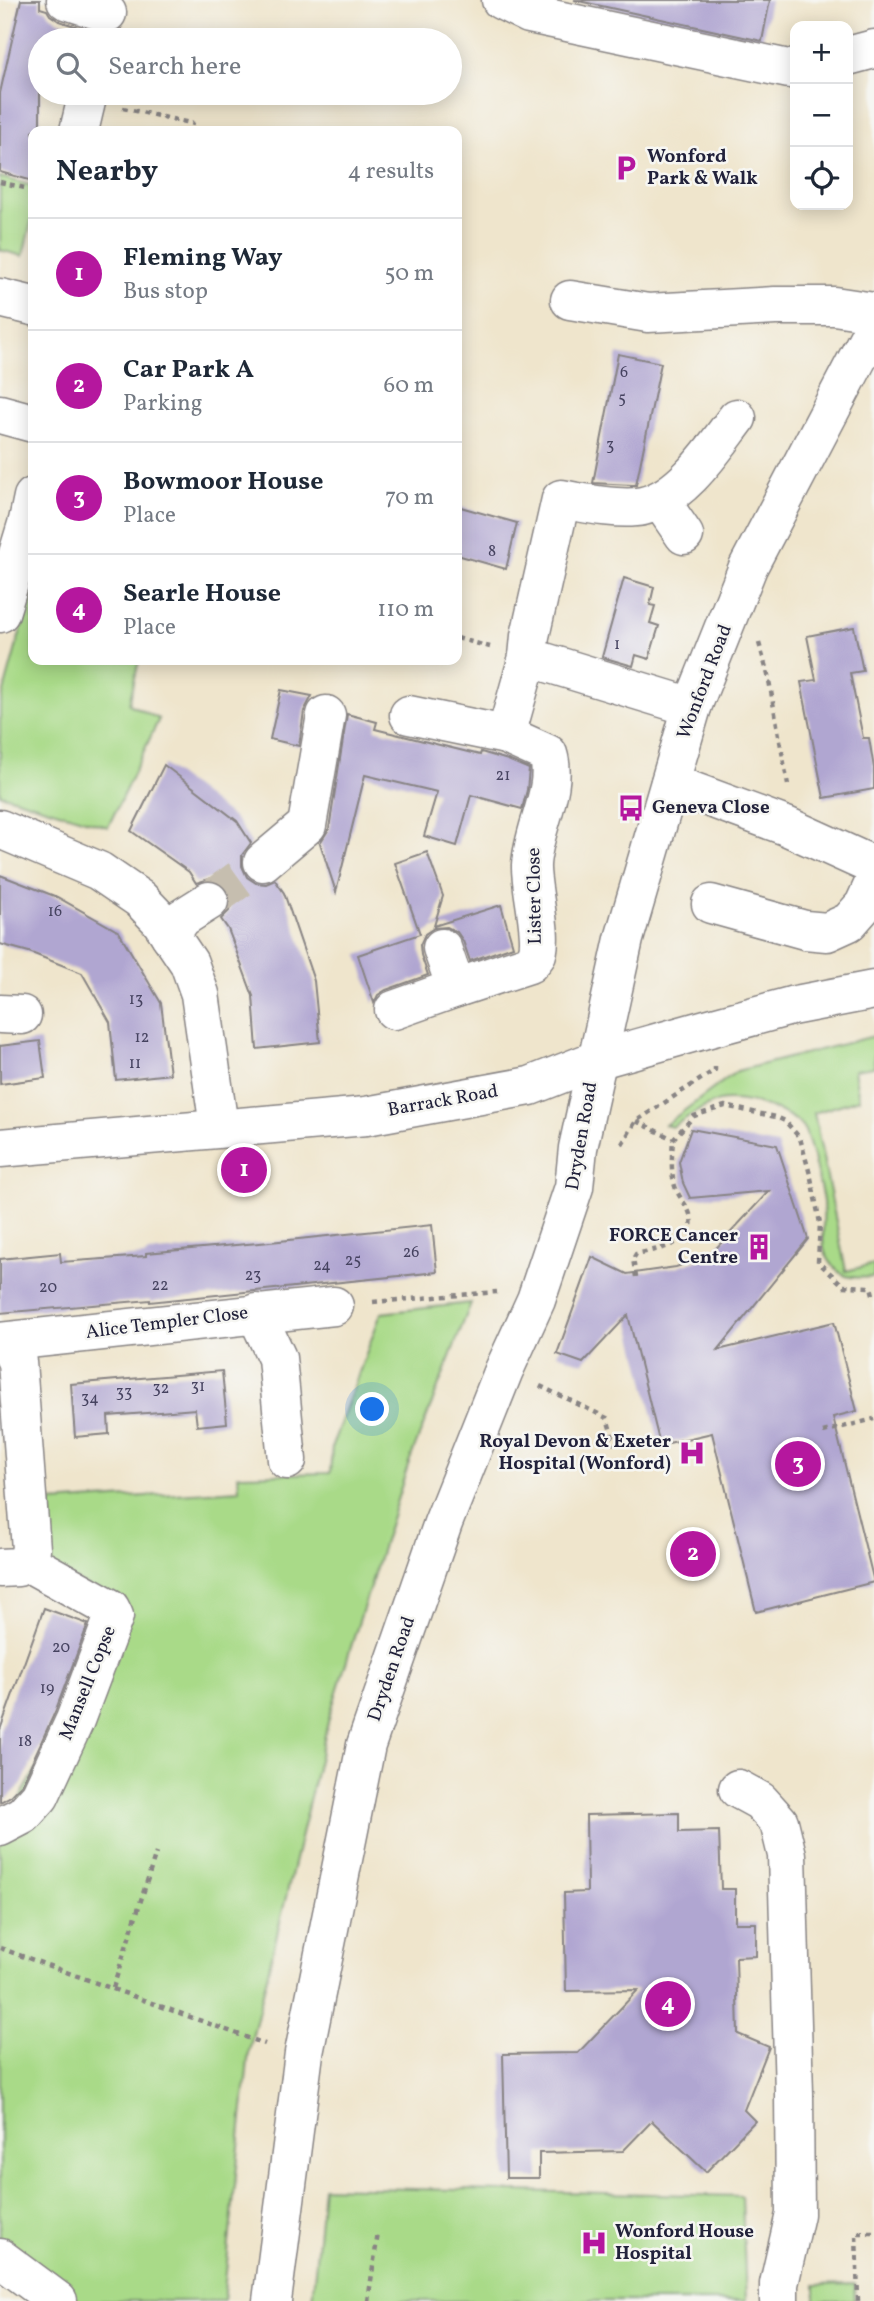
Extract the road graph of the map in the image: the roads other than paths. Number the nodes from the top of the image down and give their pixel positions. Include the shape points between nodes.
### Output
1 (66, 0) edge
2 (501, 0) edge
3 (106, 18) edge
4 (874, 49) edge
5 (853, 55) edge
6 (790, 69) edge
7 (0, 298) edge
8 (570, 300) dead end
9 (28, 305) edge
10 (874, 312) edge
11 (874, 327) edge
12 (0, 414) edge
13 (737, 418) dead end
14 (28, 422) edge
15 (660, 500) junction
16 (28, 521) edge
17 (684, 536) dead end
18 (0, 613) edge
19 (528, 657) junction
20 (692, 708) junction
21 (326, 715) dead end
22 (410, 715) dead end
23 (506, 735) junction
24 (670, 783) junction
25 (0, 828) edge
26 (263, 862) tunnel mouth
27 (874, 866) edge
28 (874, 883) edge
29 (209, 901) tunnel mouth
30 (711, 904) dead end
31 (170, 934) junction
32 (442, 948) dead end
33 (456, 988) junction
34 (874, 990) edge
35 (394, 1010) dead end
36 (596, 1060) junction
37 (219, 1127) junction
38 (0, 1148) edge
39 (334, 1306) road end
40 (256, 1313) junction
41 (2, 1342) edge
42 (287, 1460) dead end
43 (14, 1565) edge
44 (738, 1788) dead end
45 (0, 1827) edge
46 (0, 2258) edge
47 (58, 2301) edge
48 (272, 2301) edge
49 (779, 2301) edge

1 - 3 street
2 - 6 street via 529,14
4 - 5 street
7 - 9 street
8 - 10 street via 648,313 775,306 834,306
11 - 20 street, Wonford Road via 748,567
12 - 14 street
13 - 15 street via 704,462
15 - 17 street
15 - 19 street via 642,507 561,499
16 - 18 street
19 - 20 street
19 - 23 street
20 - 24 street, Wonford Road
21 - 26 street via 307,825
22 - 23 street
23 - 33 street, Lister Close via 548,754 552,765 550,791 533,840 537,956 529,964
24 - 27 street via 786,826
24 - 36 street, Wonford Road via 624,939
25 - 31 street via 99,871 140,899
28 - 30 street via 849,922 828,932
29 - 31 street via 182,918
31 - 37 street via 189,963 200,994
32 - 33 street
33 - 35 street
34 - 36 street, Barrack Road via 791,1006
36 - 37 street, Barrack Road via 530,1086 366,1116
36 - 48 street, Dryden Road via 574,1187 536,1300 443,1523 366,1745 304,2053
37 - 38 street, Barrack Road
39 - 40 street, Alice Templer Close
40 - 41 street, Alice Templer Close
40 - 42 street via 277,1358
41 - 43 street via 17,1362 31,1549
43 - 45 street, Mansell Copse via 110,1608 114,1616 40,1796 23,1815
44 - 49 street via 760,1801 779,1822 787,1855 795,2214
46 - 47 street

